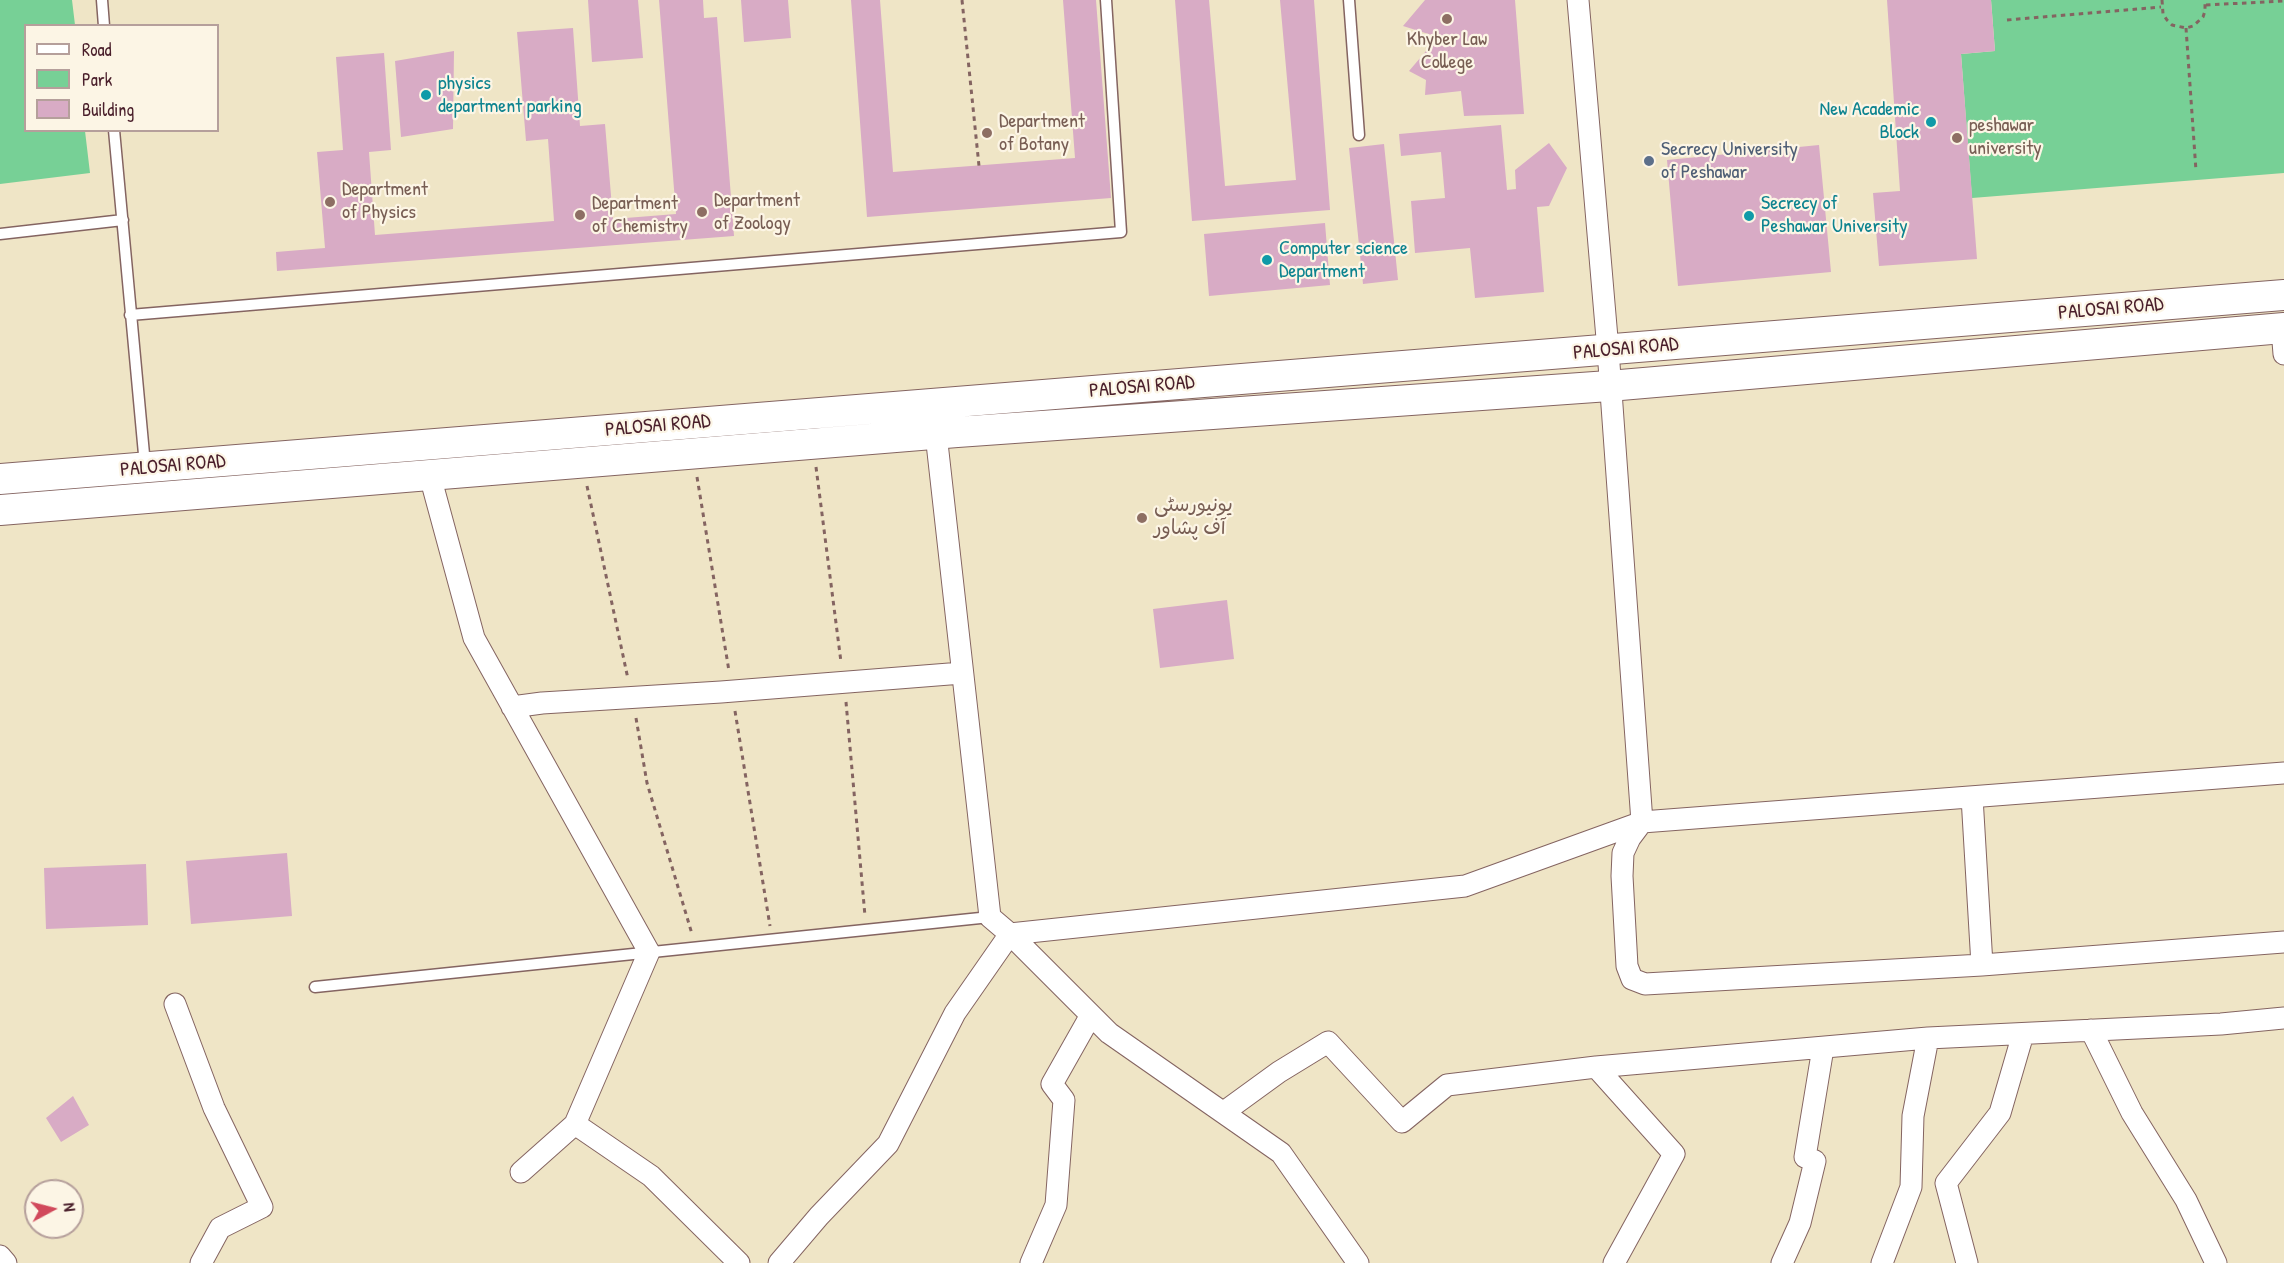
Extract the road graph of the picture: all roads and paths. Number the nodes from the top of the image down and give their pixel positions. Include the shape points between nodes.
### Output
1 (102, 0) edge
2 (962, 0) edge
3 (1106, 0) edge
4 (1349, 0) edge
5 (1578, 0) edge
6 (2162, 0) edge
7 (2284, 1) edge
8 (2206, 2) edge
9 (2161, 7) junction
10 (2007, 20) dead end
11 (105, 24) edge
12 (2186, 28) junction
13 (114, 132) edge
14 (1359, 135) dead end
15 (979, 166) dead end
16 (2196, 171) dead end
17 (123, 220) junction
18 (0, 234) edge
19 (2284, 295) edge
20 (130, 315) junction
21 (2283, 337) edge
22 (1608, 350) junction
23 (1610, 386) junction
24 (936, 404) junction
25 (936, 434) junction
26 (543, 435) junction
27 (543, 466) junction
28 (145, 468) junction
29 (430, 476) junction
30 (0, 479) edge
31 (0, 510) edge
32 (962, 673) junction
33 (512, 707) junction
34 (2284, 773) edge
35 (1972, 797) junction
36 (1642, 822) junction
37 (990, 917) junction
38 (1010, 934) junction
39 (2284, 942) edge
40 (649, 952) junction
41 (1982, 965) junction
42 (315, 987) dead end
43 (175, 1004) dead end
44 (1091, 1015) junction
45 (2284, 1018) edge
46 (2091, 1030) junction
47 (2023, 1034) junction
48 (1928, 1038) junction
49 (1823, 1048) junction
50 (1596, 1067) junction
51 (1224, 1113) junction
52 (575, 1124) junction
53 (521, 1172) dead end
54 (0, 1256) edge
55 (6, 1263) edge
56 (201, 1263) edge
57 (739, 1263) edge
58 (779, 1263) edge
59 (1031, 1263) edge
60 (1358, 1263) edge
61 (1614, 1263) edge
62 (1782, 1263) edge
63 (1882, 1263) edge
64 (1967, 1263) edge
65 (2216, 1263) edge

1 - 11 lane
2 - 15 path
3 - 20 lane via 1121,232
4 - 14 lane
5 - 22 street
6 - 9 path
7 - 8 path
8 - 12 path via 2203,17
9 - 10 path
9 - 12 path via 2172,25
12 - 16 path
13 - 17 lane
17 - 18 lane
17 - 20 lane
19 - 22 street, PALOSAI ROAD
20 - 28 lane
21 - 23 street
22 - 23 street
22 - 24 street, PALOSAI ROAD
23 - 25 street
23 - 36 street
24 - 25 street
24 - 26 street, PALOSAI ROAD
25 - 27 street
25 - 32 street
26 - 27 street
26 - 28 street, PALOSAI ROAD
27 - 29 street
28 - 30 street, PALOSAI ROAD
29 - 31 street
29 - 33 street via 474,638
32 - 33 street
32 - 37 street
33 - 40 street
34 - 35 street
35 - 36 street
35 - 41 street
36 - 38 street via 1465,886
36 - 41 street via 1623,853 1627,966 1632,979 1645,984
37 - 38 street
37 - 40 lane
38 - 44 street
38 - 58 street via 955,1013 888,1144
39 - 41 street
40 - 42 lane
40 - 52 street
43 - 56 street via 214,1108 262,1207 220,1228
44 - 51 street via 1109,1033
44 - 59 street via 1052,1084 1064,1100 1056,1205
45 - 46 street
46 - 47 street
46 - 65 street via 2132,1113 2186,1200
47 - 48 street
47 - 64 street via 2000,1113 1946,1183
48 - 49 street
48 - 63 street via 1913,1116 1911,1187
49 - 50 street
49 - 62 street via 1805,1157 1815,1161 1800,1223
50 - 51 street via 1447,1085 1402,1122 1328,1042
50 - 61 street via 1674,1154
51 - 60 street via 1281,1153
52 - 53 street
52 - 57 street via 651,1176
54 - 55 street

